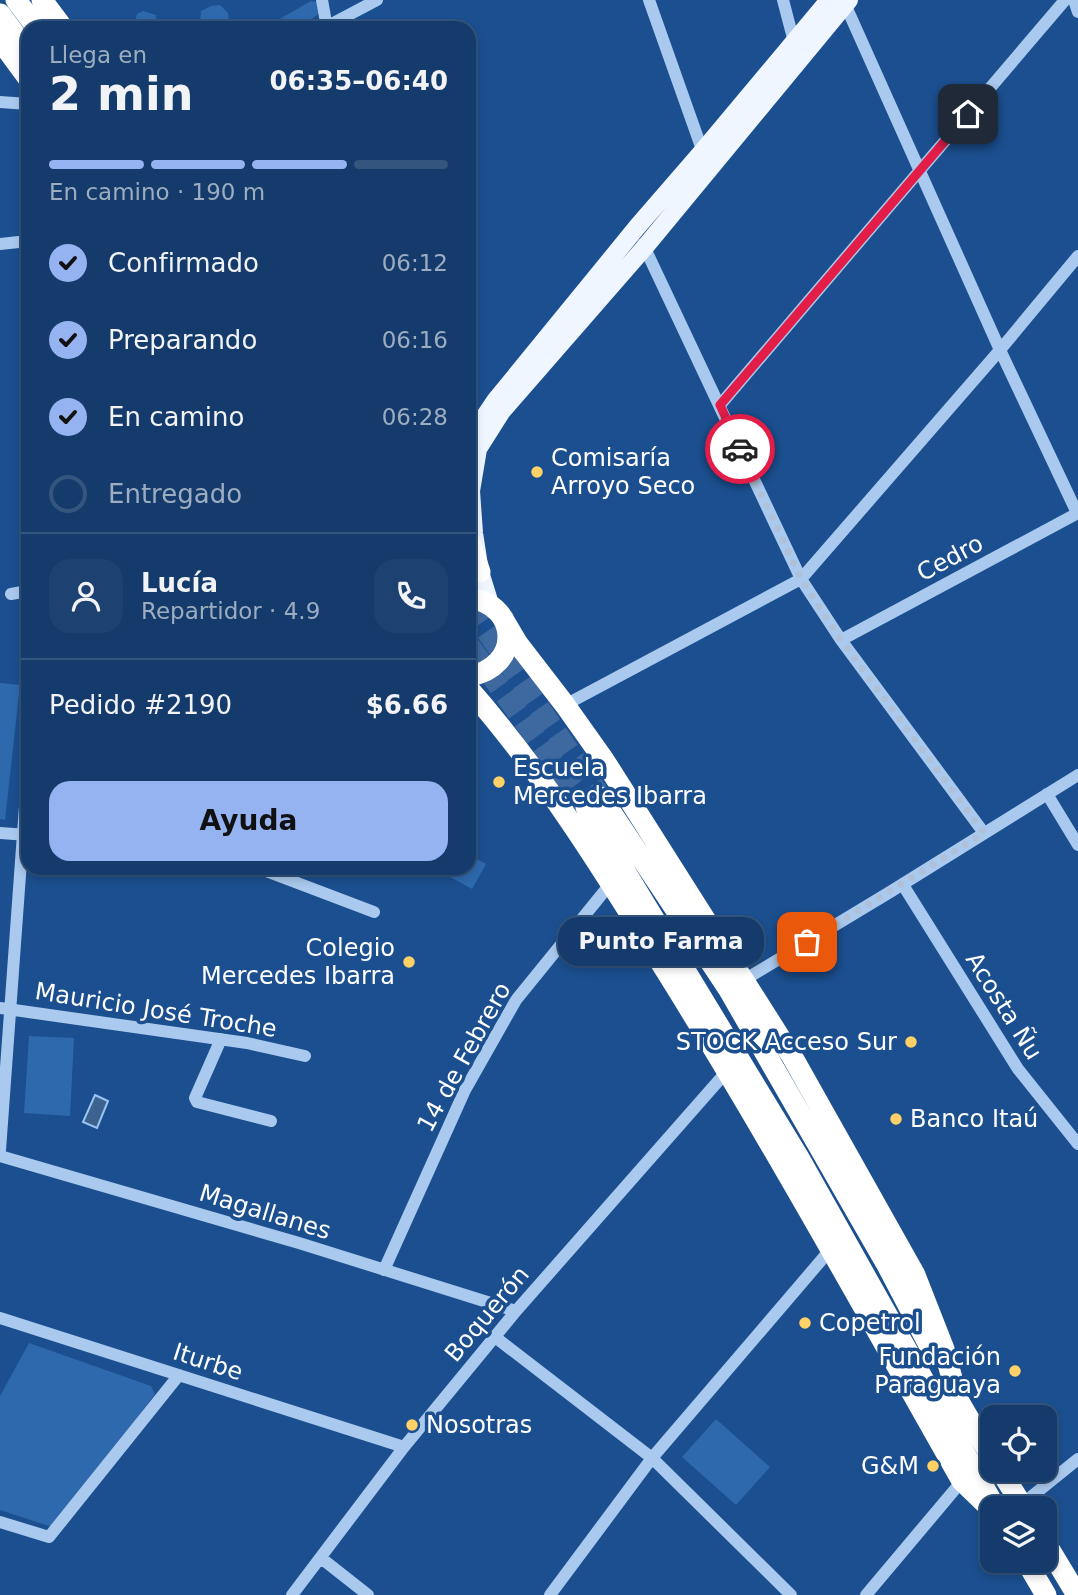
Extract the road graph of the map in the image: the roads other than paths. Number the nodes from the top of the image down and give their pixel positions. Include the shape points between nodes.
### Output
1 (16, 0) edge
2 (42, 0) edge
3 (322, 0) edge
4 (377, 0) edge
5 (649, 0) edge
6 (783, 0) edge
7 (1065, 0) edge
8 (1074, 0) edge
9 (841, 1) edge
10 (1078, 12) edge
11 (0, 15) edge
12 (32, 21) edge
13 (58, 21) edge
14 (325, 21) edge
15 (339, 21) edge
16 (814, 31) junction
17 (0, 40) edge
18 (794, 42) junction
19 (21, 43) edge
20 (21, 68) edge
21 (0, 103) edge
22 (21, 104) edge
23 (706, 160) junction
24 (919, 171) junction
25 (636, 227) junction
26 (21, 242) edge
27 (0, 244) edge
28 (645, 247) junction
29 (1078, 256) edge
30 (1000, 351) junction
31 (720, 405) junction
32 (476, 429) edge
33 (476, 461) edge
34 (1078, 513) edge
35 (476, 536) edge
36 (476, 560) edge
37 (480, 572) junction
38 (801, 579) junction
39 (21, 592) edge
40 (11, 594) dead end
41 (476, 600) edge
42 (490, 604) junction
43 (505, 622) junction
44 (841, 640) junction
45 (476, 675) edge
46 (476, 697) edge
47 (565, 705) junction
48 (476, 712) edge
49 (505, 729) junction
50 (1078, 775) edge
51 (1047, 794) junction
52 (0, 833) edge
53 (984, 833) junction
54 (21, 834) edge
55 (1078, 845) edge
56 (21, 875) edge
57 (276, 875) edge
58 (611, 883) junction
59 (903, 885) junction
60 (374, 912) dead end
61 (744, 980) junction
62 (6, 1008) edge
63 (221, 1039) junction
64 (305, 1056) dead end
65 (728, 1070) junction
66 (271, 1121) dead end
67 (1078, 1144) edge
68 (0, 1150) edge
69 (0, 1157) edge
70 (830, 1250) junction
71 (384, 1270) junction
72 (516, 1311) junction
73 (0, 1318) edge
74 (495, 1337) junction
75 (179, 1375) junction
76 (959, 1404) junction
77 (980, 1438) edge
78 (404, 1447) junction
79 (652, 1458) junction
80 (1078, 1459) edge
81 (962, 1481) junction
82 (987, 1496) edge
83 (1036, 1496) edge
84 (980, 1497) edge
85 (0, 1522) edge
86 (321, 1558) junction
87 (1057, 1562) edge
88 (1033, 1573) edge
89 (292, 1595) edge
90 (368, 1595) edge
91 (550, 1595) edge
92 (791, 1595) edge
93 (866, 1595) edge
94 (1046, 1595) edge
95 (1077, 1595) edge

1 - 12 highway
2 - 13 highway
3 - 14 street
4 - 15 street
5 - 23 street
6 - 18 street
7 - 24 street
8 - 10 street
9 - 16 main road
9 - 24 street
11 - 19 highway
16 - 18 main road
16 - 23 main road
17 - 20 highway
18 - 23 main road
21 - 22 street
23 - 25 main road
23 - 28 main road
24 - 30 street
24 - 31 street
25 - 28 street
25 - 32 main road
26 - 27 street
28 - 31 street
28 - 33 main road via 502,411 478,449
29 - 30 street
30 - 34 street
30 - 38 street
31 - 38 street
34 - 44 street, Cedro
35 - 37 main road
36 - 37 highway
37 - 42 main road
38 - 44 street
38 - 47 street
39 - 40 street
41 - 42 highway
42 - 43 highway
43 - 45 highway via 507,647 502,659
43 - 47 highway
44 - 53 street
46 - 49 highway
47 - 61 highway
48 - 49 highway
49 - 58 highway
50 - 51 street
51 - 53 street
51 - 55 street
52 - 54 street
53 - 59 street
56 - 62 street
57 - 60 street
58 - 65 highway
58 - 71 street, 14 de Febrero via 516,1000 465,1090
59 - 61 street
59 - 67 street, Acosta Ñu via 1018,1069
61 - 76 highway via 915,1275 944,1349
62 - 63 street, Mauricio José Troche
62 - 68 street
63 - 64 street, Mauricio José Troche
63 - 66 street via 197,1102
65 - 70 highway
65 - 72 street, Boquerón
69 - 71 street, Magallanes
70 - 79 street
70 - 81 highway
71 - 72 street, Magallanes
72 - 74 street, Boquerón
73 - 75 street, Iturbe
74 - 78 street, Boquerón
74 - 79 street
75 - 78 street, Iturbe
75 - 85 street via 49,1537
76 - 77 highway
76 - 82 highway via 887,1265 729,990 593,802 793,1147
78 - 86 street, Boquerón
79 - 91 street
79 - 92 street
80 - 83 street
81 - 84 highway
81 - 93 street
86 - 89 street, Boquerón
86 - 90 street
87 - 95 highway
88 - 94 highway

